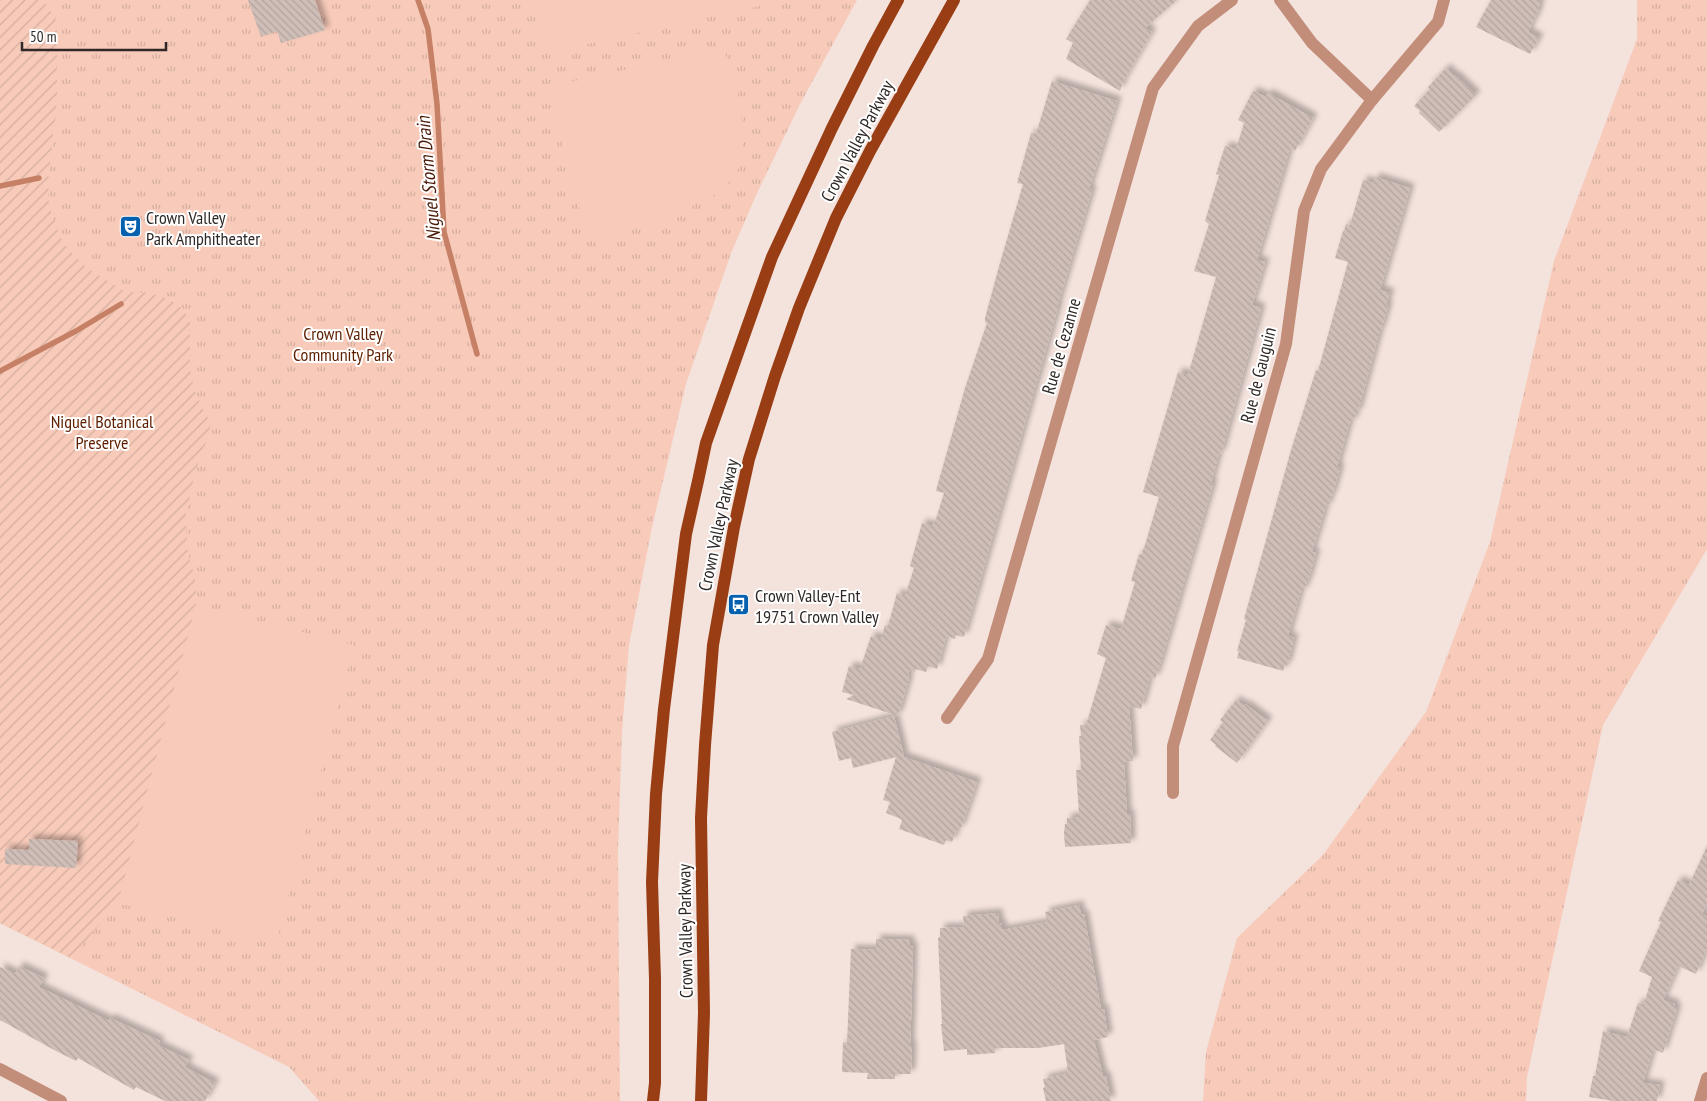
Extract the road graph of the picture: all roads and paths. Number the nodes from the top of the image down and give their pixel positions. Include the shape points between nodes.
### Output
1 (898, 0) edge
2 (954, 0) edge
3 (1232, 0) edge
4 (1280, 0) edge
5 (1444, 0) edge
6 (1372, 100) junction
7 (947, 718) dead end
8 (1173, 793) dead end
9 (0, 1069) edge
10 (1707, 1078) edge
11 (61, 1101) edge
12 (653, 1101) edge
13 (702, 1101) edge
14 (1700, 1101) edge

1 - 12 main road, Crown Valley Parkway via 852,87 772,257 706,443 686,534 656,794 652,882 655,979
2 - 13 main road, Crown Valley Parkway via 836,218 787,342 748,459 713,645 705,744 701,818
3 - 7 street, Rue de Cezanne via 1198,26 1154,88 988,658
4 - 6 street via 1312,43
5 - 6 street, Rue de Gauguin via 1438,22
6 - 8 street, Rue de Gauguin via 1321,169 1304,211 1286,344 1173,746
9 - 11 street
10 - 14 street

